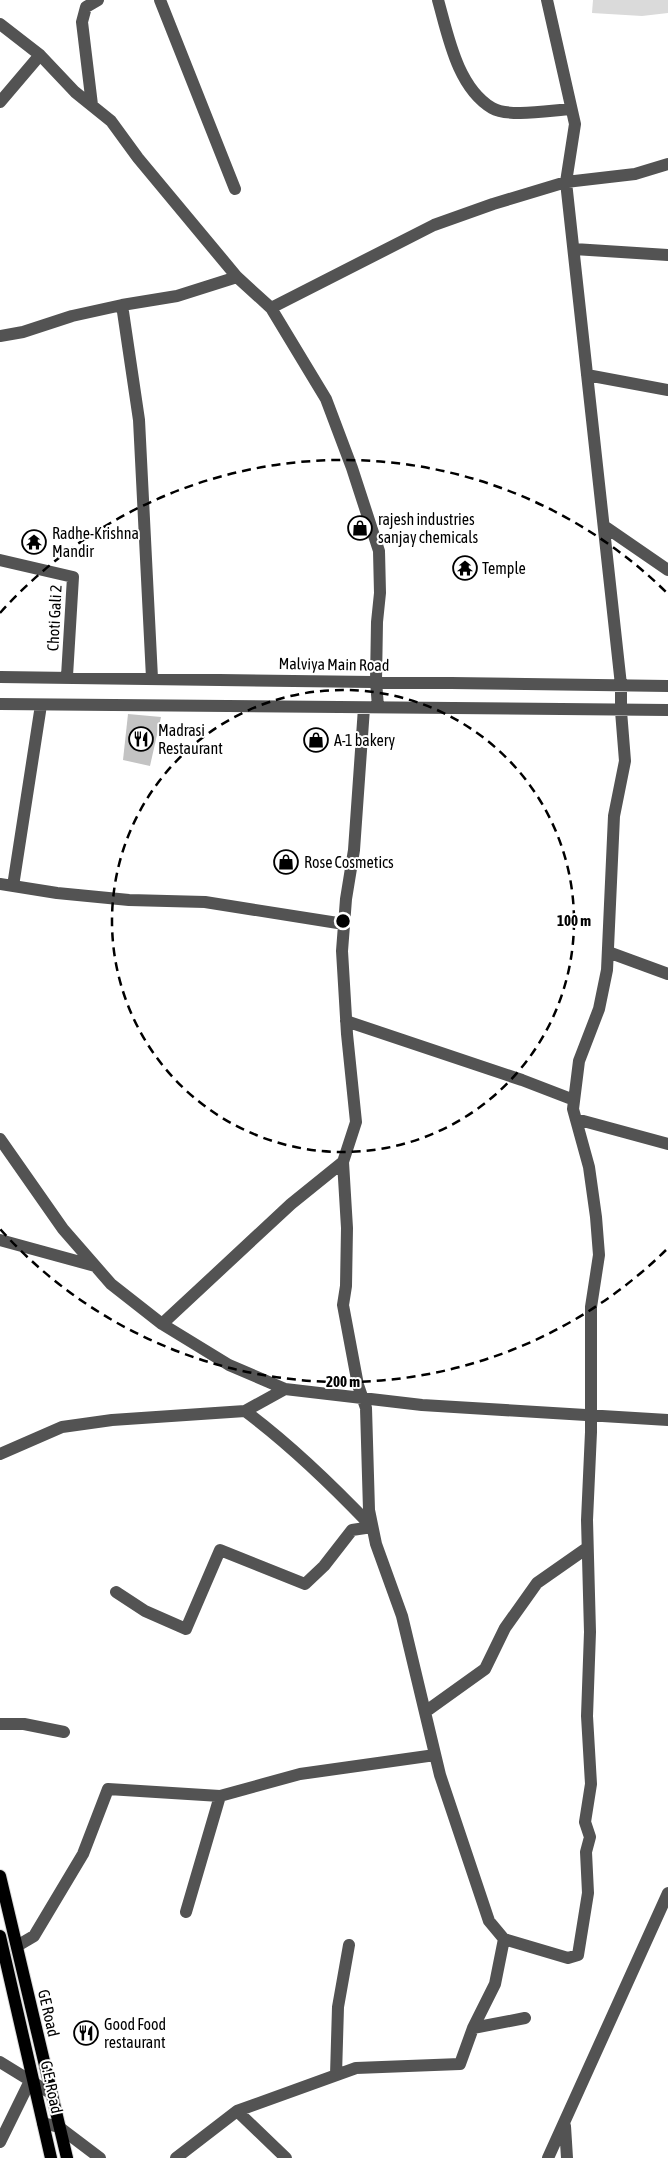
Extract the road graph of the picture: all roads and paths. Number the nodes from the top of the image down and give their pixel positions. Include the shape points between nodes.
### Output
1 (98, 0) edge
2 (160, 0) edge
3 (438, 0) edge
4 (547, 0) edge
5 (0, 24) edge
6 (40, 55) junction
7 (0, 102) edge
8 (92, 105) junction
9 (572, 109) junction
10 (668, 164) edge
11 (566, 182) junction
12 (235, 189) dead end
13 (574, 249) junction
14 (668, 255) edge
15 (237, 277) junction
16 (122, 305) junction
17 (271, 308) junction
18 (0, 336) edge
19 (587, 375) junction
20 (668, 390) edge
21 (604, 526) junction
22 (0, 560) edge
23 (668, 570) edge
24 (67, 676) junction
25 (0, 677) edge
26 (152, 678) junction
27 (376, 681) junction
28 (621, 685) junction
29 (668, 686) edge
30 (0, 704) edge
31 (41, 705) junction
32 (364, 708) junction
33 (378, 708) junction
34 (668, 710) edge
35 (620, 711) junction
36 (6, 885) edge
37 (344, 924) junction
38 (608, 952) junction
39 (668, 974) edge
40 (346, 1022) junction
41 (574, 1100) junction
42 (576, 1119) junction
43 (0, 1138) edge
44 (668, 1144) edge
45 (343, 1162) junction
46 (0, 1240) edge
47 (95, 1266) junction
48 (162, 1324) junction
49 (285, 1389) junction
50 (362, 1396) junction
51 (245, 1412) junction
52 (591, 1416) junction
53 (668, 1420) edge
54 (0, 1454) edge
55 (372, 1527) junction
56 (587, 1548) junction
57 (116, 1592) dead end
58 (425, 1712) junction
59 (0, 1724) edge
60 (64, 1732) dead end
61 (435, 1755) junction
62 (220, 1796) junction
63 (0, 1876) edge
64 (668, 1893) edge
65 (186, 1912) dead end
66 (0, 1936) edge
67 (504, 1939) junction
68 (349, 1945) dead end
69 (17, 1946) junction
70 (525, 2018) dead end
71 (473, 2028) junction
72 (0, 2062) edge
73 (336, 2075) junction
74 (33, 2083) junction
75 (52, 2094) junction
76 (237, 2111) junction
77 (43, 2123) junction
78 (565, 2124) junction
79 (59, 2126) junction
80 (0, 2142) edge
81 (51, 2158) edge
82 (67, 2158) edge
83 (100, 2158) edge
84 (176, 2158) edge
85 (286, 2158) edge
86 (548, 2158) edge
87 (567, 2158) edge

1 - 8 street via 86,7 82,22
2 - 12 street
3 - 9 street via 449,40 466,81 492,108 511,112
4 - 9 street
5 - 6 street
6 - 7 street
6 - 8 street
8 - 15 street via 111,121
9 - 11 street via 575,124
10 - 11 street via 636,174
11 - 13 street
11 - 17 street via 434,226
13 - 14 street
13 - 19 street
15 - 16 street via 177,296
15 - 17 street
16 - 18 street
16 - 26 street via 139,420
17 - 27 street via 326,399 379,551
19 - 20 street
19 - 21 street
21 - 23 street
21 - 28 street
22 - 24 street, Choti Gali 2 via 73,576
24 - 25 street, Malviya Main Road
24 - 26 street, Malviya Main Road
26 - 27 street, Malviya Main Road
27 - 28 street, Malviya Main Road
27 - 33 street
28 - 29 street, Malviya Main Road
28 - 35 street
30 - 31 street
31 - 32 street
31 - 36 street
32 - 33 street
32 - 37 street via 354,850
33 - 35 street
34 - 35 street
35 - 38 street via 625,761 614,816
36 - 37 street via 129,900 205,902
37 - 40 street via 342,951
38 - 39 street
38 - 41 street via 599,1009 579,1061
40 - 41 street
40 - 45 street via 356,1122
41 - 42 street
42 - 44 street
42 - 52 street via 589,1167 598,1255 591,1307
43 - 47 street via 63,1229
45 - 48 street via 291,1204
45 - 50 street via 347,1228 343,1305
46 - 47 street
47 - 48 street via 111,1284
48 - 49 street via 229,1364
49 - 50 street
49 - 51 street
50 - 52 street via 422,1405
50 - 55 street via 366,1408
51 - 54 street via 112,1420 62,1427
51 - 55 street via 311,1465
52 - 53 street
52 - 56 street
55 - 57 street via 352,1530 324,1566 305,1584 220,1550 186,1630 145,1611
55 - 58 street via 402,1616
56 - 58 street via 537,1583 506,1628 485,1669
56 - 67 street via 590,1632 587,1716 591,1784 585,1822 590,1837 586,1852 588,1893 578,1955 568,1958
58 - 61 street
59 - 60 street via 24,1724
61 - 62 street via 300,1774
61 - 67 street via 489,1921
62 - 65 street
62 - 69 street via 108,1789 83,1854 34,1936
63 - 69 main road, GE Road
64 - 78 street
66 - 74 main road, G.E. Road
67 - 71 street via 495,1984
68 - 73 street via 338,2007
69 - 75 main road, GE Road
70 - 71 street
71 - 73 street via 460,2064 356,2068
72 - 74 street
73 - 76 street
74 - 75 street
74 - 77 main road, G.E. Road
74 - 80 street
75 - 79 main road, GE Road
76 - 84 street
76 - 85 street
77 - 79 street
77 - 81 main road, G.E. Road
78 - 86 street
78 - 87 street
79 - 82 main road, GE Road
79 - 83 street

